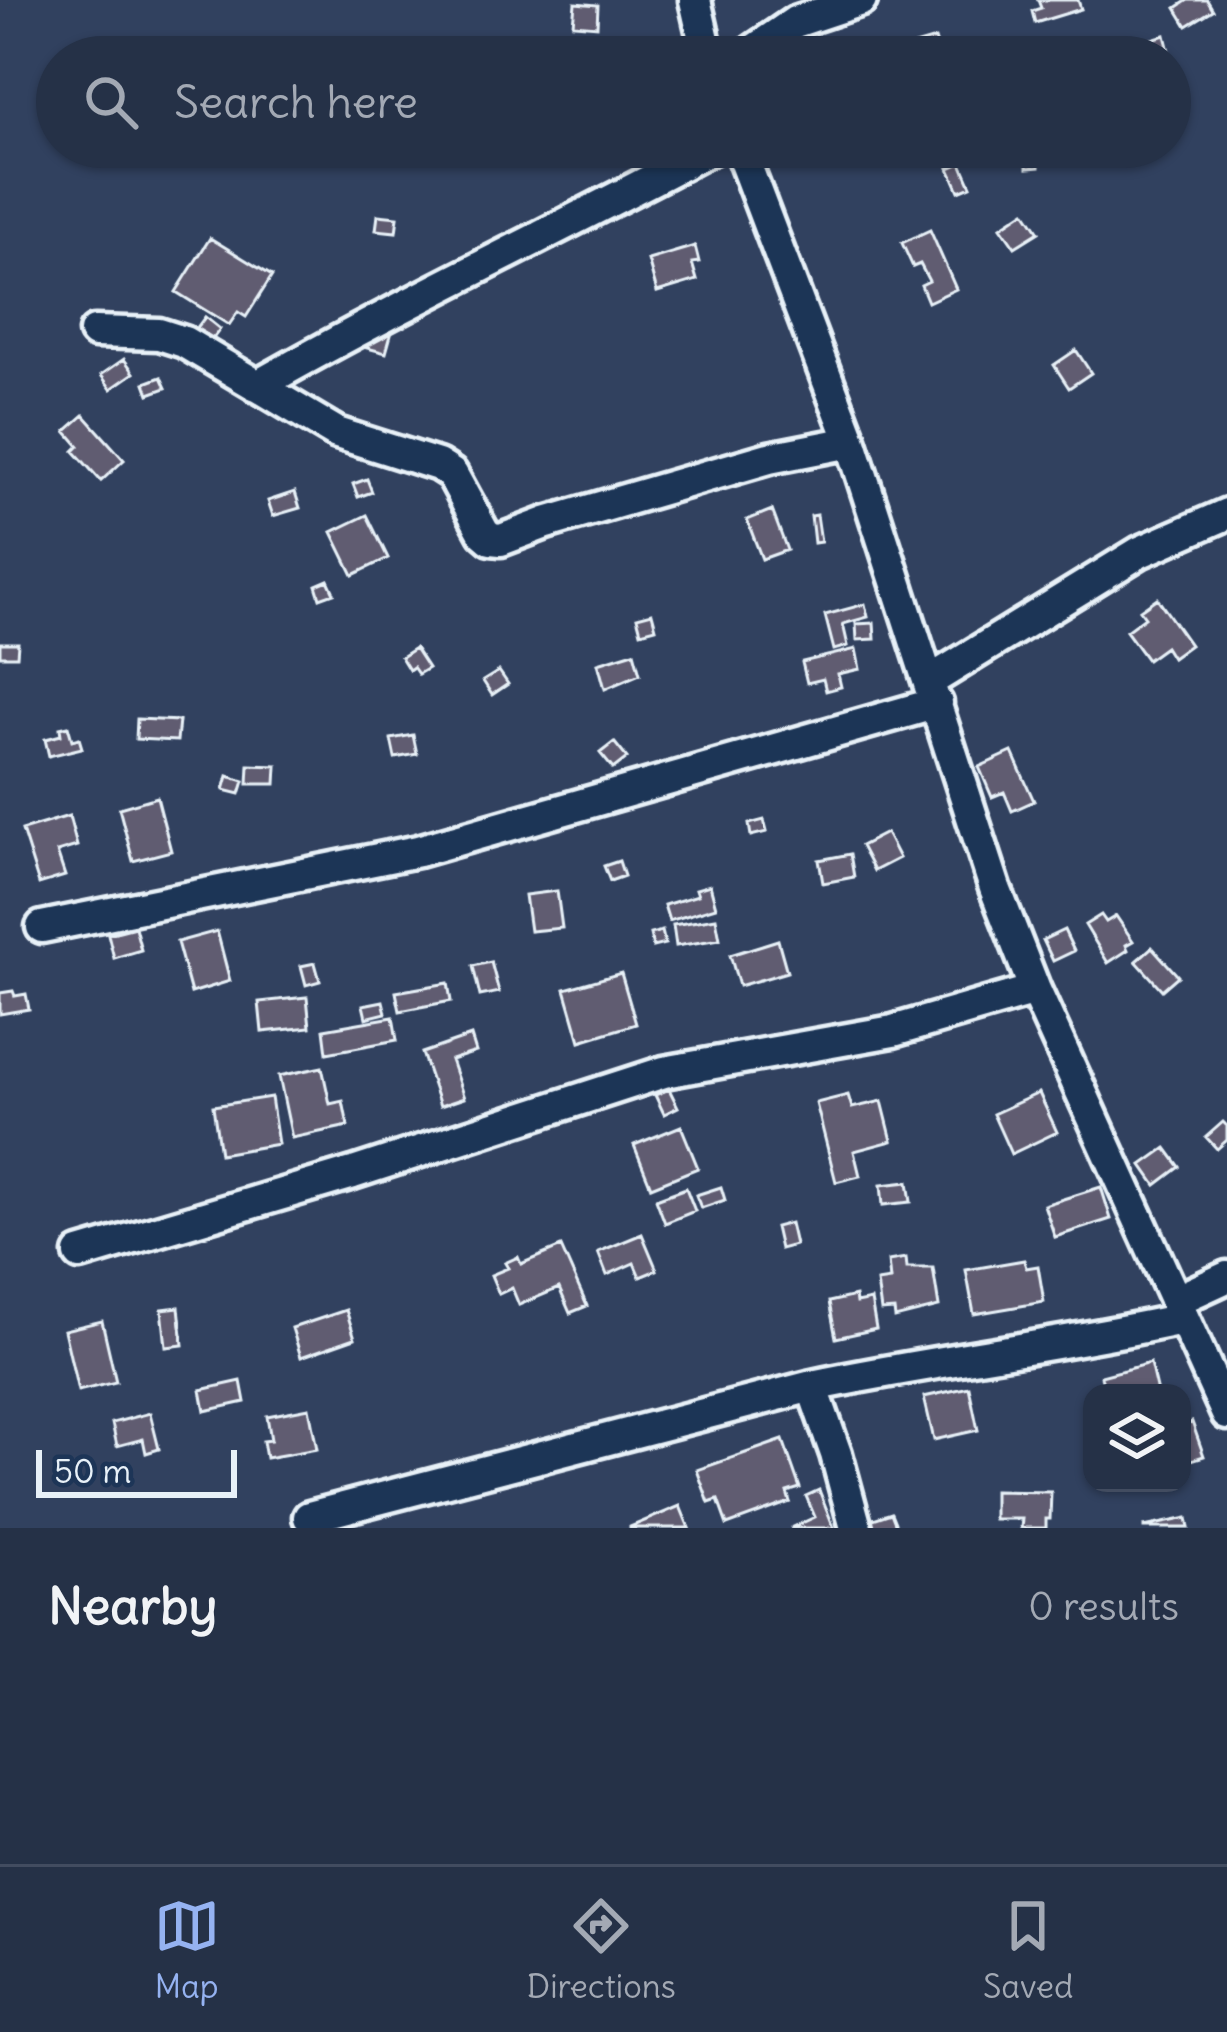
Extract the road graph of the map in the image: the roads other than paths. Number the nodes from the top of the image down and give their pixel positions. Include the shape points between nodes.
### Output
1 (695, 0) edge
2 (861, 0) edge
3 (703, 36) edge
4 (775, 36) edge
5 (674, 168) edge
6 (747, 168) edge
7 (95, 332) dead end
8 (257, 386) junction
9 (851, 442) junction
10 (1227, 514) edge
11 (933, 692) junction
12 (42, 927) dead end
13 (1035, 991) junction
14 (80, 1254) dead end
15 (1227, 1277) edge
16 (1178, 1310) junction
17 (812, 1386) junction
18 (1227, 1414) edge
19 (309, 1517) dead end
20 (856, 1528) edge

1 - 3 street
2 - 4 street
5 - 8 street
6 - 9 street
7 - 8 street via 184,342
8 - 9 street via 337,433 438,465 452,474 484,533 501,540 769,458
9 - 11 street
10 - 11 street via 1140,552
11 - 12 street via 418,851
11 - 13 street
13 - 14 street via 893,1031 664,1072
13 - 16 street
15 - 16 street
16 - 17 street via 1102,1337
16 - 18 street
17 - 19 street
17 - 20 street

